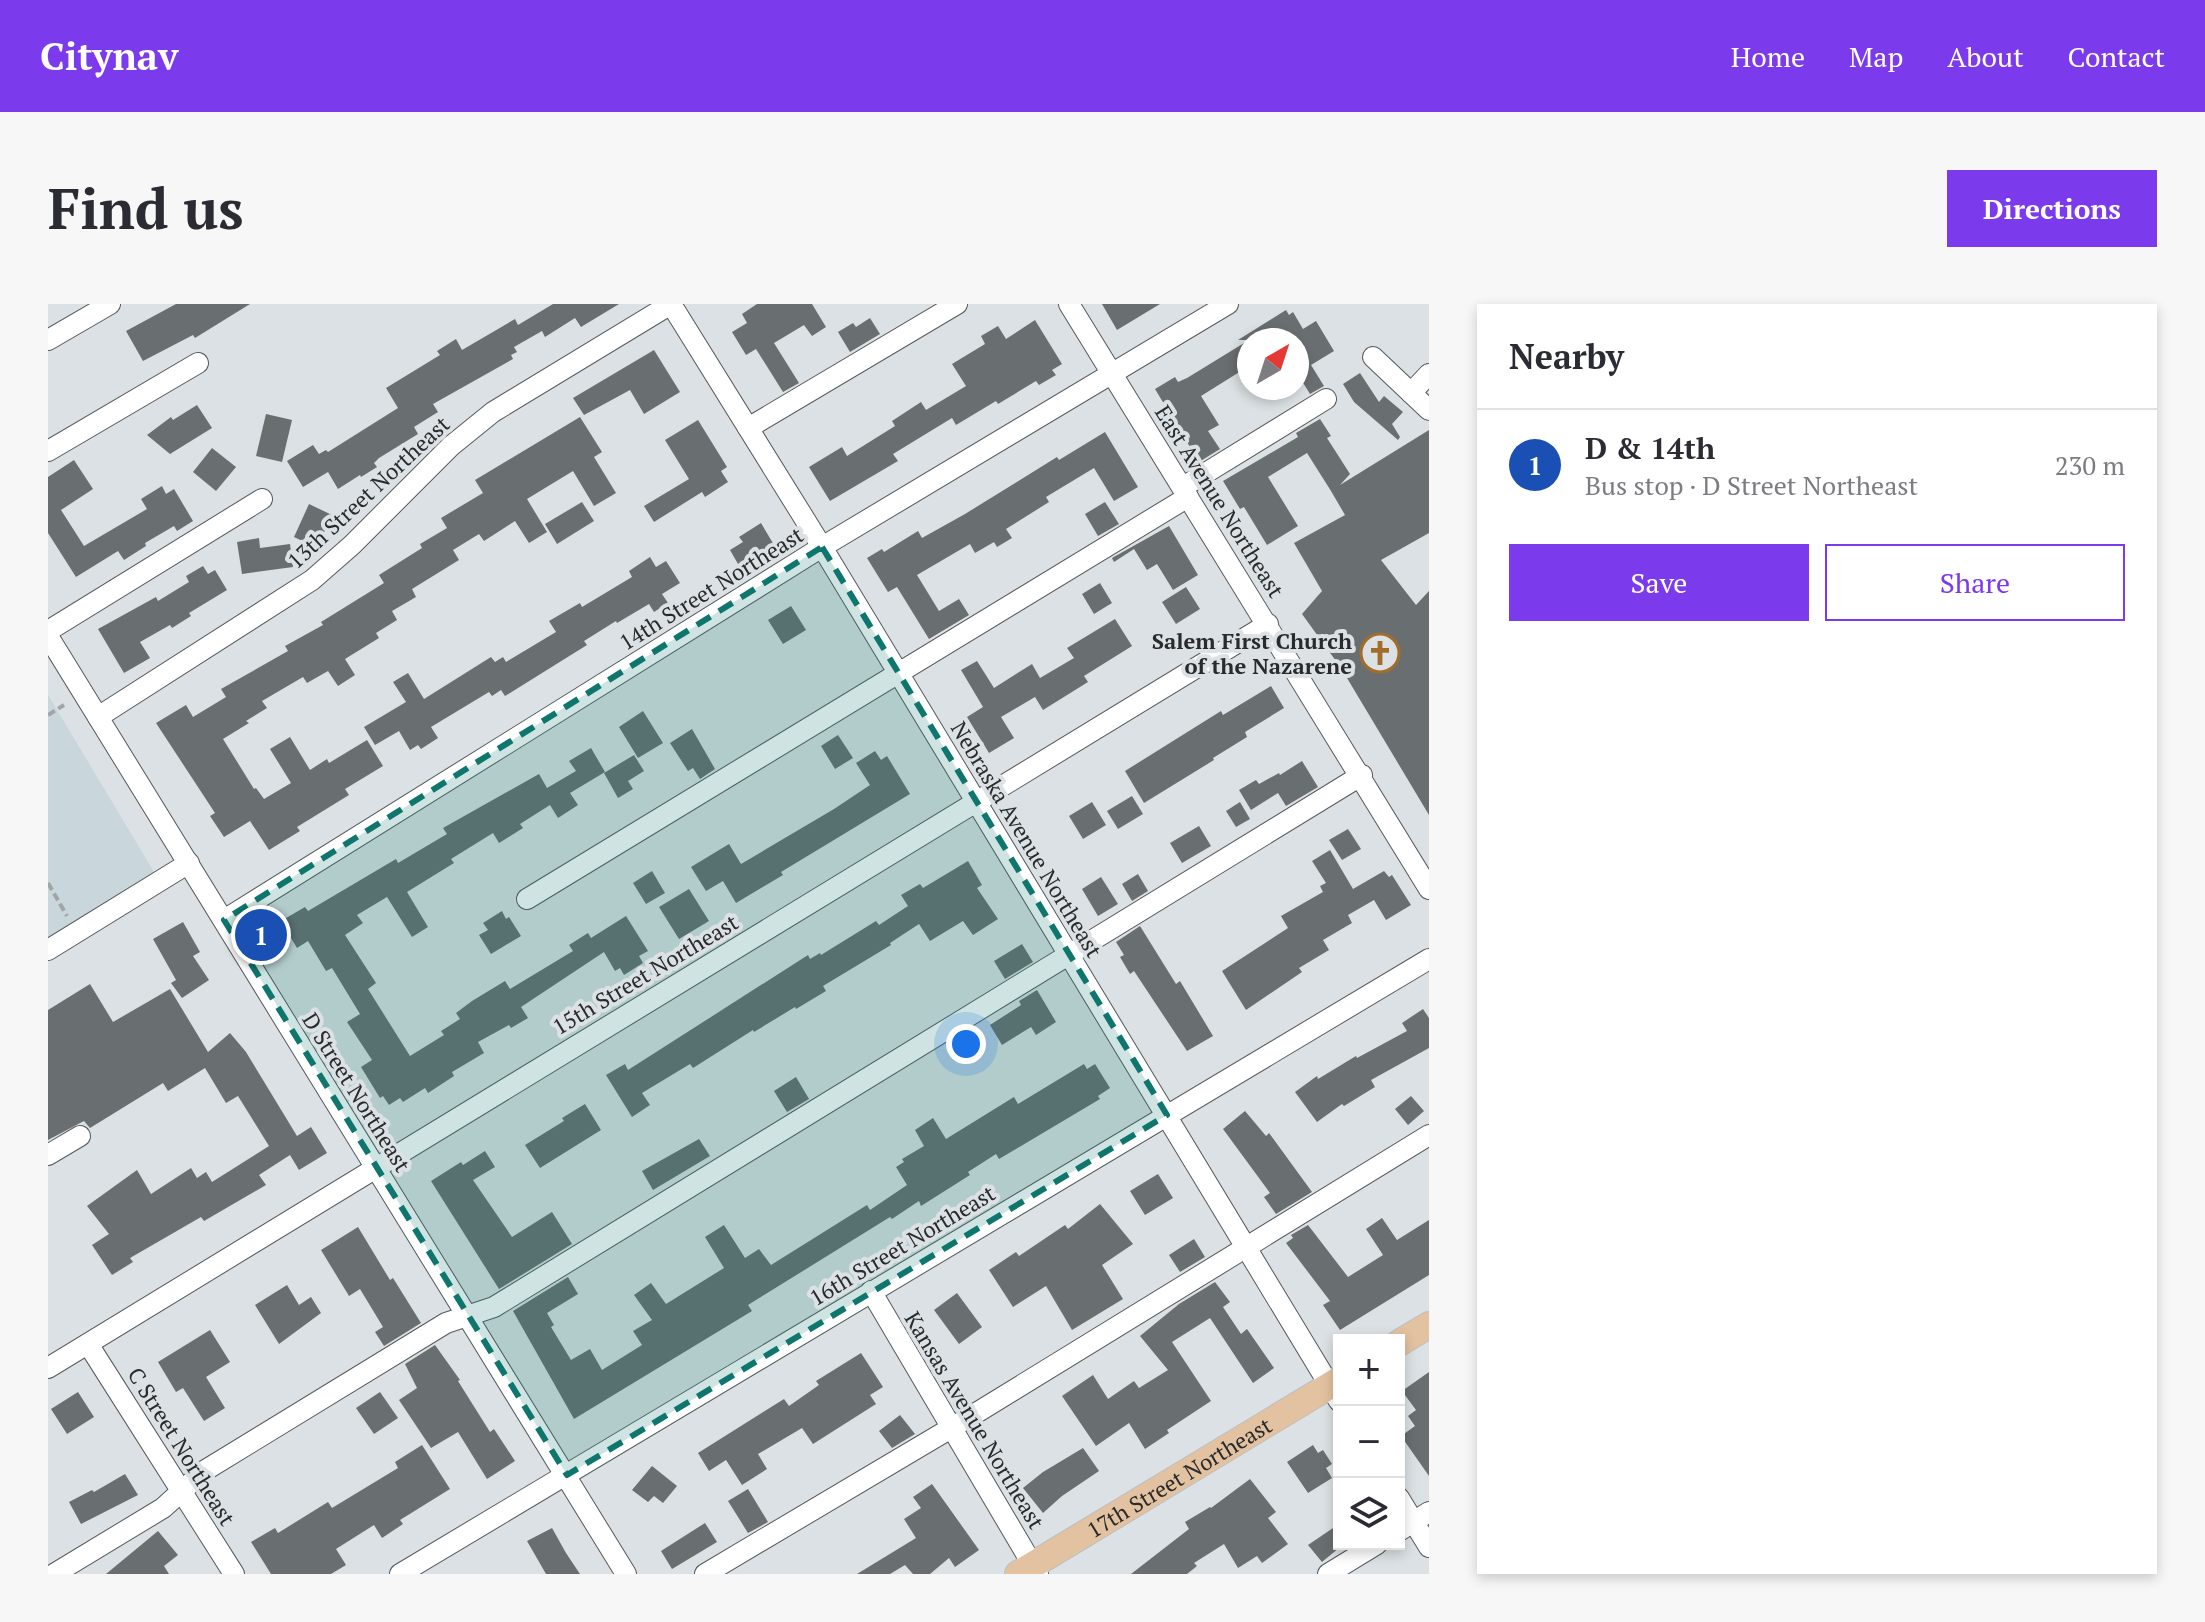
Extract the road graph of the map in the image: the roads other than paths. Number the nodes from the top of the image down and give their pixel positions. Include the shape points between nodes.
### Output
1 (110, 304) edge
2 (671, 304) edge
3 (957, 304) edge
4 (1069, 304) edge
5 (1228, 304) edge
6 (48, 340) edge
7 (1373, 357) dead end
8 (198, 363) dead end
9 (1112, 373) junction
10 (1429, 374) edge
11 (1411, 393) junction
12 (1326, 399) dead end
13 (1429, 410) edge
14 (748, 428) junction
15 (48, 451) edge
16 (1186, 492) junction
17 (262, 499) dead end
18 (822, 547) junction
19 (1268, 624) junction
20 (48, 633) edge
21 (898, 672) junction
22 (98, 717) junction
23 (1362, 775) junction
24 (976, 801) junction
25 (189, 863) junction
26 (1429, 889) edge
27 (527, 899) dead end
28 (224, 920) junction
29 (48, 950) edge
30 (1070, 955) junction
31 (1429, 959) edge
32 (1167, 1115) junction
33 (1429, 1135) edge
34 (80, 1136) dead end
35 (48, 1155) edge
36 (375, 1167) junction
37 (1247, 1247) junction
38 (871, 1291) junction
39 (467, 1316) junction
40 (1429, 1325) edge
41 (1405, 1339) edge
42 (88, 1344) junction
43 (48, 1368) edge
44 (1333, 1384) edge
45 (1333, 1391) edge
46 (952, 1427) junction
47 (567, 1475) junction
48 (183, 1490) junction
49 (1414, 1521) edge
50 (1429, 1547) edge
51 (1367, 1550) edge
52 (1029, 1571) edge
53 (54, 1574) edge
54 (234, 1574) edge
55 (400, 1574) edge
56 (626, 1574) edge
57 (705, 1574) edge
58 (1328, 1574) edge

1 - 6 street
2 - 14 street, Nebraska Avenue Northeast
2 - 22 street, 13th Street Northeast via 493,412 312,580
3 - 14 street
4 - 9 street, East Avenue Northeast
5 - 9 street, 14th Street Northeast
7 - 11 street
8 - 15 street
9 - 16 street, East Avenue Northeast
9 - 18 street, 14th Street Northeast
10 - 11 street
11 - 13 street
12 - 16 street
14 - 18 street, Nebraska Avenue Northeast
16 - 19 street, East Avenue Northeast
16 - 21 street
17 - 20 street
18 - 21 street, Nebraska Avenue Northeast
18 - 28 street, 14th Street Northeast
19 - 23 street, East Avenue Northeast
19 - 24 street, 15th Street Northeast
20 - 22 street, D Street Northeast
21 - 24 street, Nebraska Avenue Northeast
21 - 27 street
22 - 25 street, D Street Northeast
23 - 26 street, East Avenue Northeast
23 - 30 street
24 - 30 street, Nebraska Avenue Northeast
24 - 36 street, 15th Street Northeast
25 - 28 street, D Street Northeast
25 - 29 street
28 - 36 street, D Street Northeast
30 - 32 street, Nebraska Avenue Northeast
30 - 39 street via 494,1307
31 - 32 street, 16th Street Northeast
32 - 37 street, Nebraska Avenue Northeast
32 - 38 street, 16th Street Northeast
33 - 37 street
34 - 35 street
36 - 39 street, D Street Northeast
36 - 42 street, 15th Street Northeast
37 - 44 street, Nebraska Avenue Northeast
37 - 46 street
38 - 46 street, Kansas Avenue Northeast
38 - 47 street, 16th Street Northeast
39 - 47 street, D Street Northeast
39 - 48 street via 446,1323 204,1471
40 - 41 main road
42 - 43 street, 15th Street Northeast
42 - 48 street, C Street Northeast
45 - 52 main road, 17th Street Northeast
46 - 52 street, Kansas Avenue Northeast
46 - 57 street
47 - 55 street, 16th Street Northeast
47 - 56 street, D Street Northeast
48 - 53 street via 163,1508
48 - 54 street, C Street Northeast
49 - 50 street
51 - 58 street

